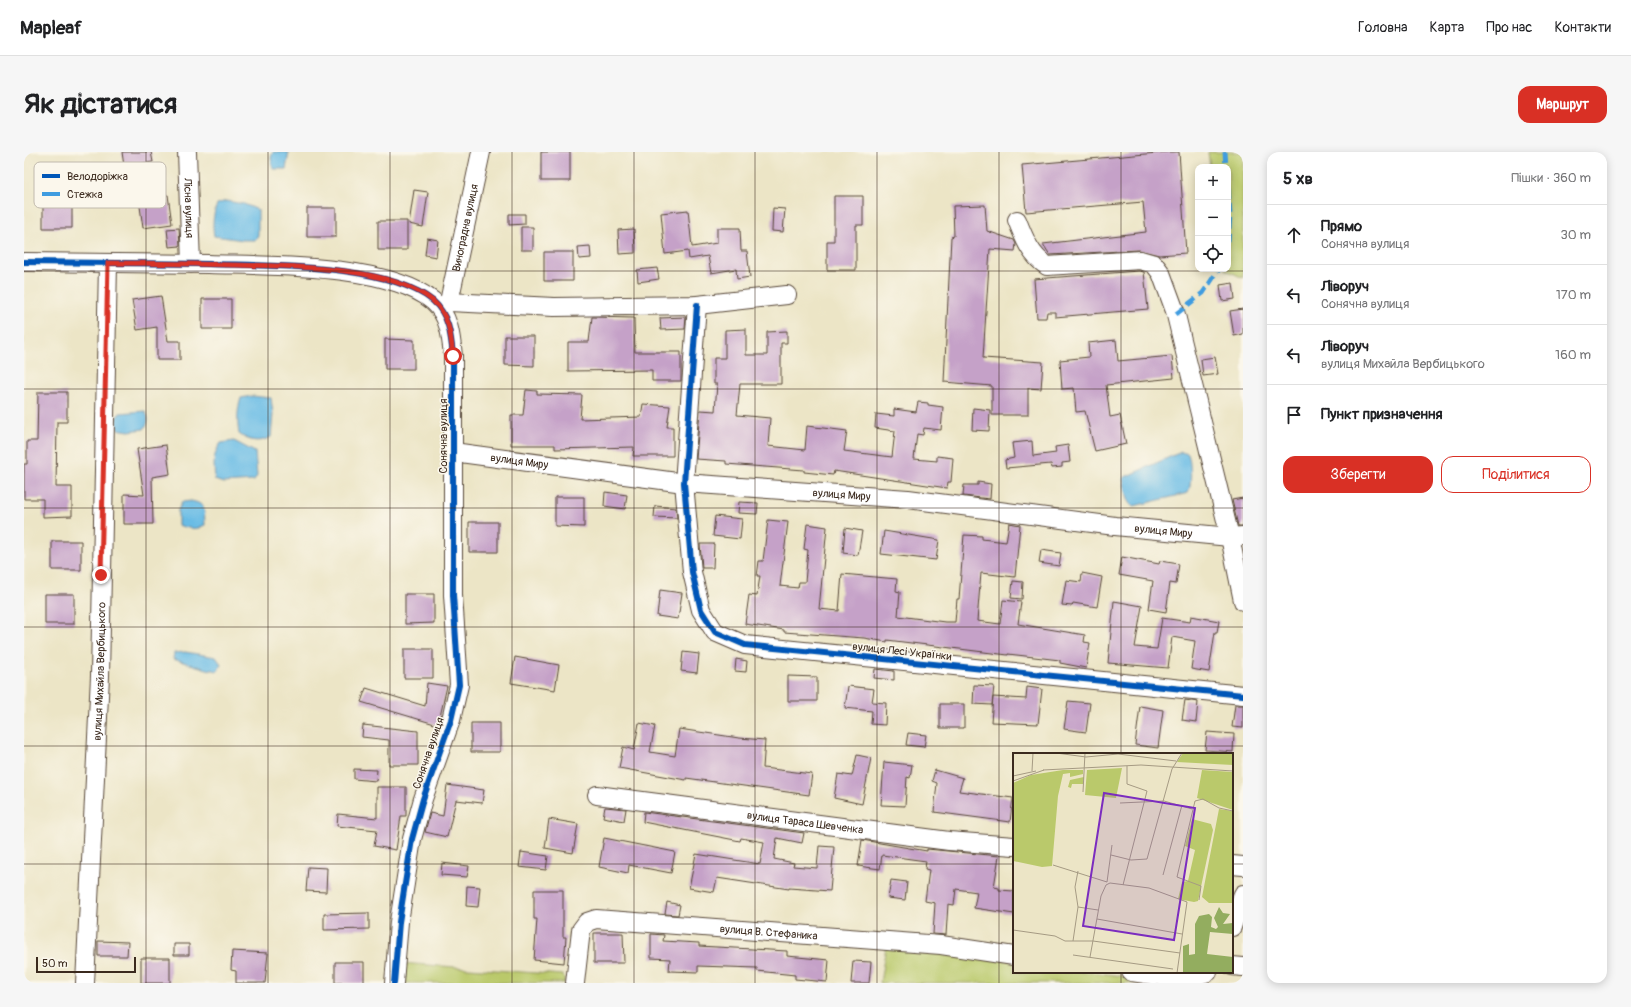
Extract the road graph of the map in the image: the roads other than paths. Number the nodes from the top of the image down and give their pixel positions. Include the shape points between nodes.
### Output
1 (187, 152) edge
2 (481, 152) edge
3 (1017, 220) dead end
4 (24, 262) edge
5 (108, 263) junction
6 (191, 264) junction
7 (787, 295) dead end
8 (444, 305) junction
9 (698, 305) junction
10 (453, 452) junction
11 (684, 483) junction
12 (1237, 536) edge
13 (1243, 601) edge
14 (1243, 695) edge
15 (597, 795) dead end
16 (1013, 846) edge
17 (1233, 865) edge
18 (1243, 866) edge
19 (1243, 894) edge
20 (1233, 924) edge
21 (1013, 956) edge
22 (1233, 966) edge
23 (1243, 967) edge
24 (1138, 973) edge
25 (1205, 973) edge
26 (85, 983) edge
27 (394, 983) edge
28 (575, 983) edge

1 - 6 street, Лісна вулиця
2 - 8 street, Виноградна вулиця
3 - 12 street via 1037,260 1047,266 1140,260 1154,264 1161,273 1175,311
4 - 5 street, Сонячна вулиця
5 - 6 street, Сонячна вулиця
5 - 26 street, вулиця Михайла Вербицького via 100,676
6 - 8 street, Сонячна вулиця via 314,267 404,285
7 - 9 street
8 - 9 street
8 - 10 street, Сонячна вулиця via 453,356
9 - 11 street
10 - 11 street, вулиця Миру
10 - 27 street, Сонячна вулиця via 453,595 459,685 451,720 423,799 412,839 399,922
11 - 12 street, вулиця Миру via 908,500 1115,526
11 - 14 street, вулиця Лесі Українки via 692,572 701,610 715,632 745,645
12 - 13 street
15 - 16 street, вулиця Тараса Шевченка via 949,841
17 - 18 street
19 - 20 street
21 - 28 street, вулиця В. Стефаника via 941,945 596,919 587,922 581,930
22 - 23 street
24 - 25 street via 1195,977

